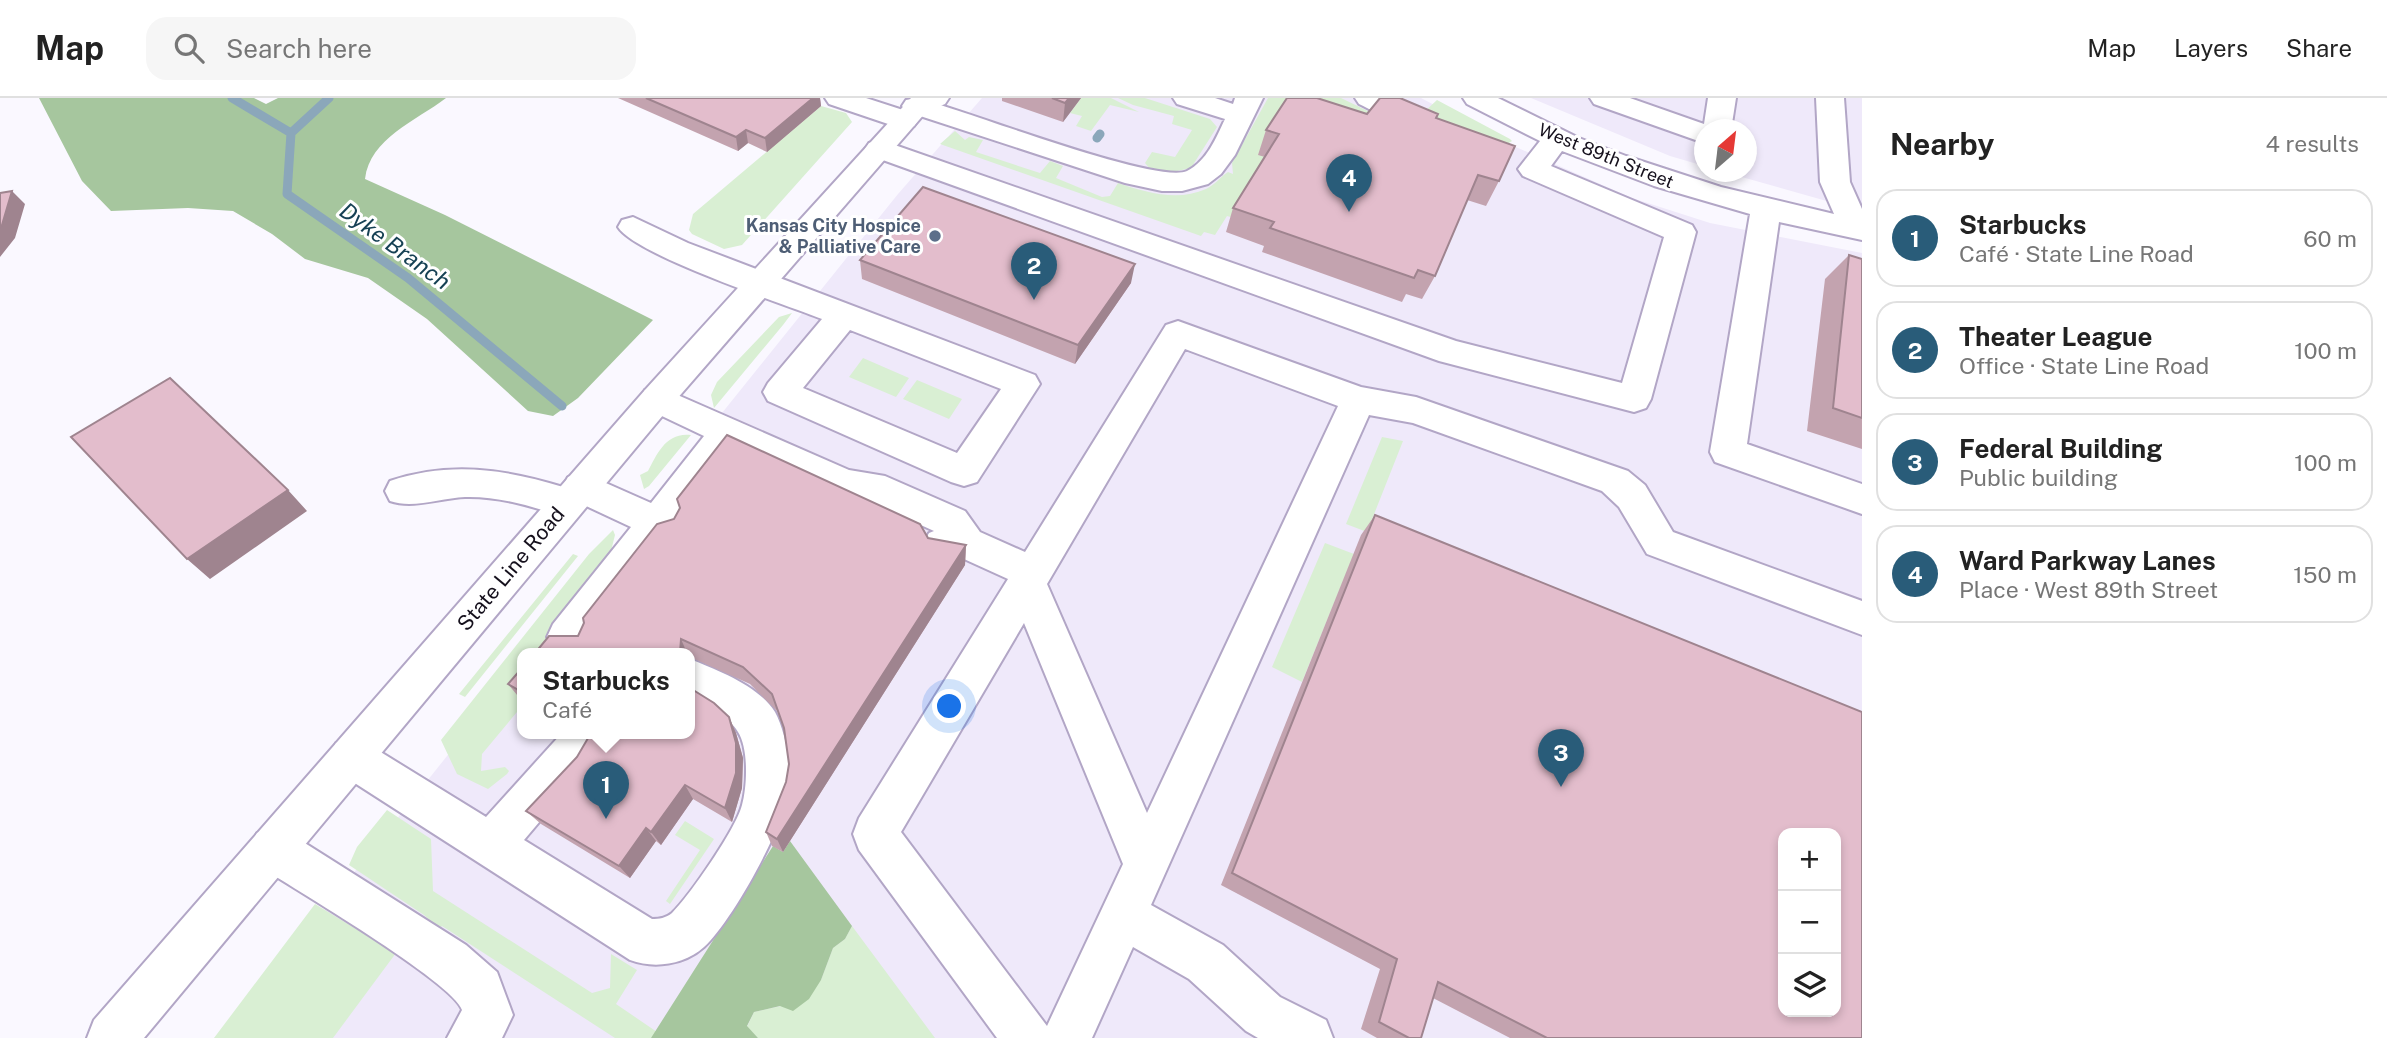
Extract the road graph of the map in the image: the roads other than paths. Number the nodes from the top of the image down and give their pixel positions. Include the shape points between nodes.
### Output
1 (839, 98) edge
2 (1187, 98) edge
3 (1369, 98) edge
4 (1477, 98) edge
5 (1604, 98) edge
6 (1722, 98) edge
7 (1830, 98) edge
8 (1633, 103) edge
9 (918, 106) edge
10 (1245, 106) edge
11 (1719, 119) edge
12 (1694, 130) edge
13 (1455, 136) edge
14 (1557, 138) junction
15 (879, 149) junction
16 (1766, 211) junction
17 (633, 227) dead end
18 (1859, 230) edge
19 (758, 281) junction
20 (845, 313) junction
21 (657, 399) junction
22 (1357, 400) junction
23 (728, 432) junction
24 (881, 436) junction
25 (845, 485) junction
26 (403, 491) dead end
27 (574, 495) junction
28 (1862, 499) edge
29 (661, 525) junction
30 (1030, 578) junction
31 (1862, 618) edge
32 (573, 640) edge
33 (695, 681) edge
34 (583, 739) edge
35 (351, 757) junction
36 (491, 845) junction
37 (273, 849) junction
38 (1146, 865) junction
39 (1123, 915) junction
40 (128, 1033) edge
41 (472, 1038) edge
42 (1027, 1038) edge
43 (1067, 1038) edge
44 (1308, 1038) edge

1 - 9 main road
2 - 10 main road
3 - 13 main road
4 - 14 main road, West 89th Street
5 - 8 main road
6 - 11 main road
7 - 18 main road via 1835,182
8 - 12 main road
9 - 10 main road via 1173,184 1187,183 1212,169
9 - 15 main road, State Line Road
14 - 15 main road via 1522,164 1681,232 1634,399 1451,352
14 - 16 main road, West 89th Street via 1690,190
15 - 19 main road, State Line Road
16 - 18 main road, West 89th Street
16 - 28 main road via 1728,452
17 - 19 main road via 677,250
19 - 20 main road
19 - 21 main road, State Line Road
20 - 24 main road via 780,393
20 - 24 main road via 1023,384 964,472
21 - 23 main road
21 - 27 main road, State Line Road
22 - 30 main road via 1178,333
22 - 31 main road via 1416,410 1615,481 1632,496 1660,542
22 - 38 main road
23 - 25 main road
23 - 29 main road
24 - 25 main road
25 - 30 main road via 858,506 938,545 967,543
26 - 27 main road via 439,482 485,480
27 - 29 main road
27 - 35 main road, State Line Road
29 - 32 main road via 568,637
30 - 38 main road
30 - 42 main road via 875,834
33 - 36 main road via 742,706 758,724 769,779 750,839 687,931 664,942 648,943
34 - 36 main road
35 - 36 main road
35 - 37 main road, State Line Road
37 - 40 main road, State Line Road
37 - 41 main road via 449,962 480,989 488,1015
38 - 39 main road
39 - 43 main road
39 - 44 main road via 1206,962 1263,1014

